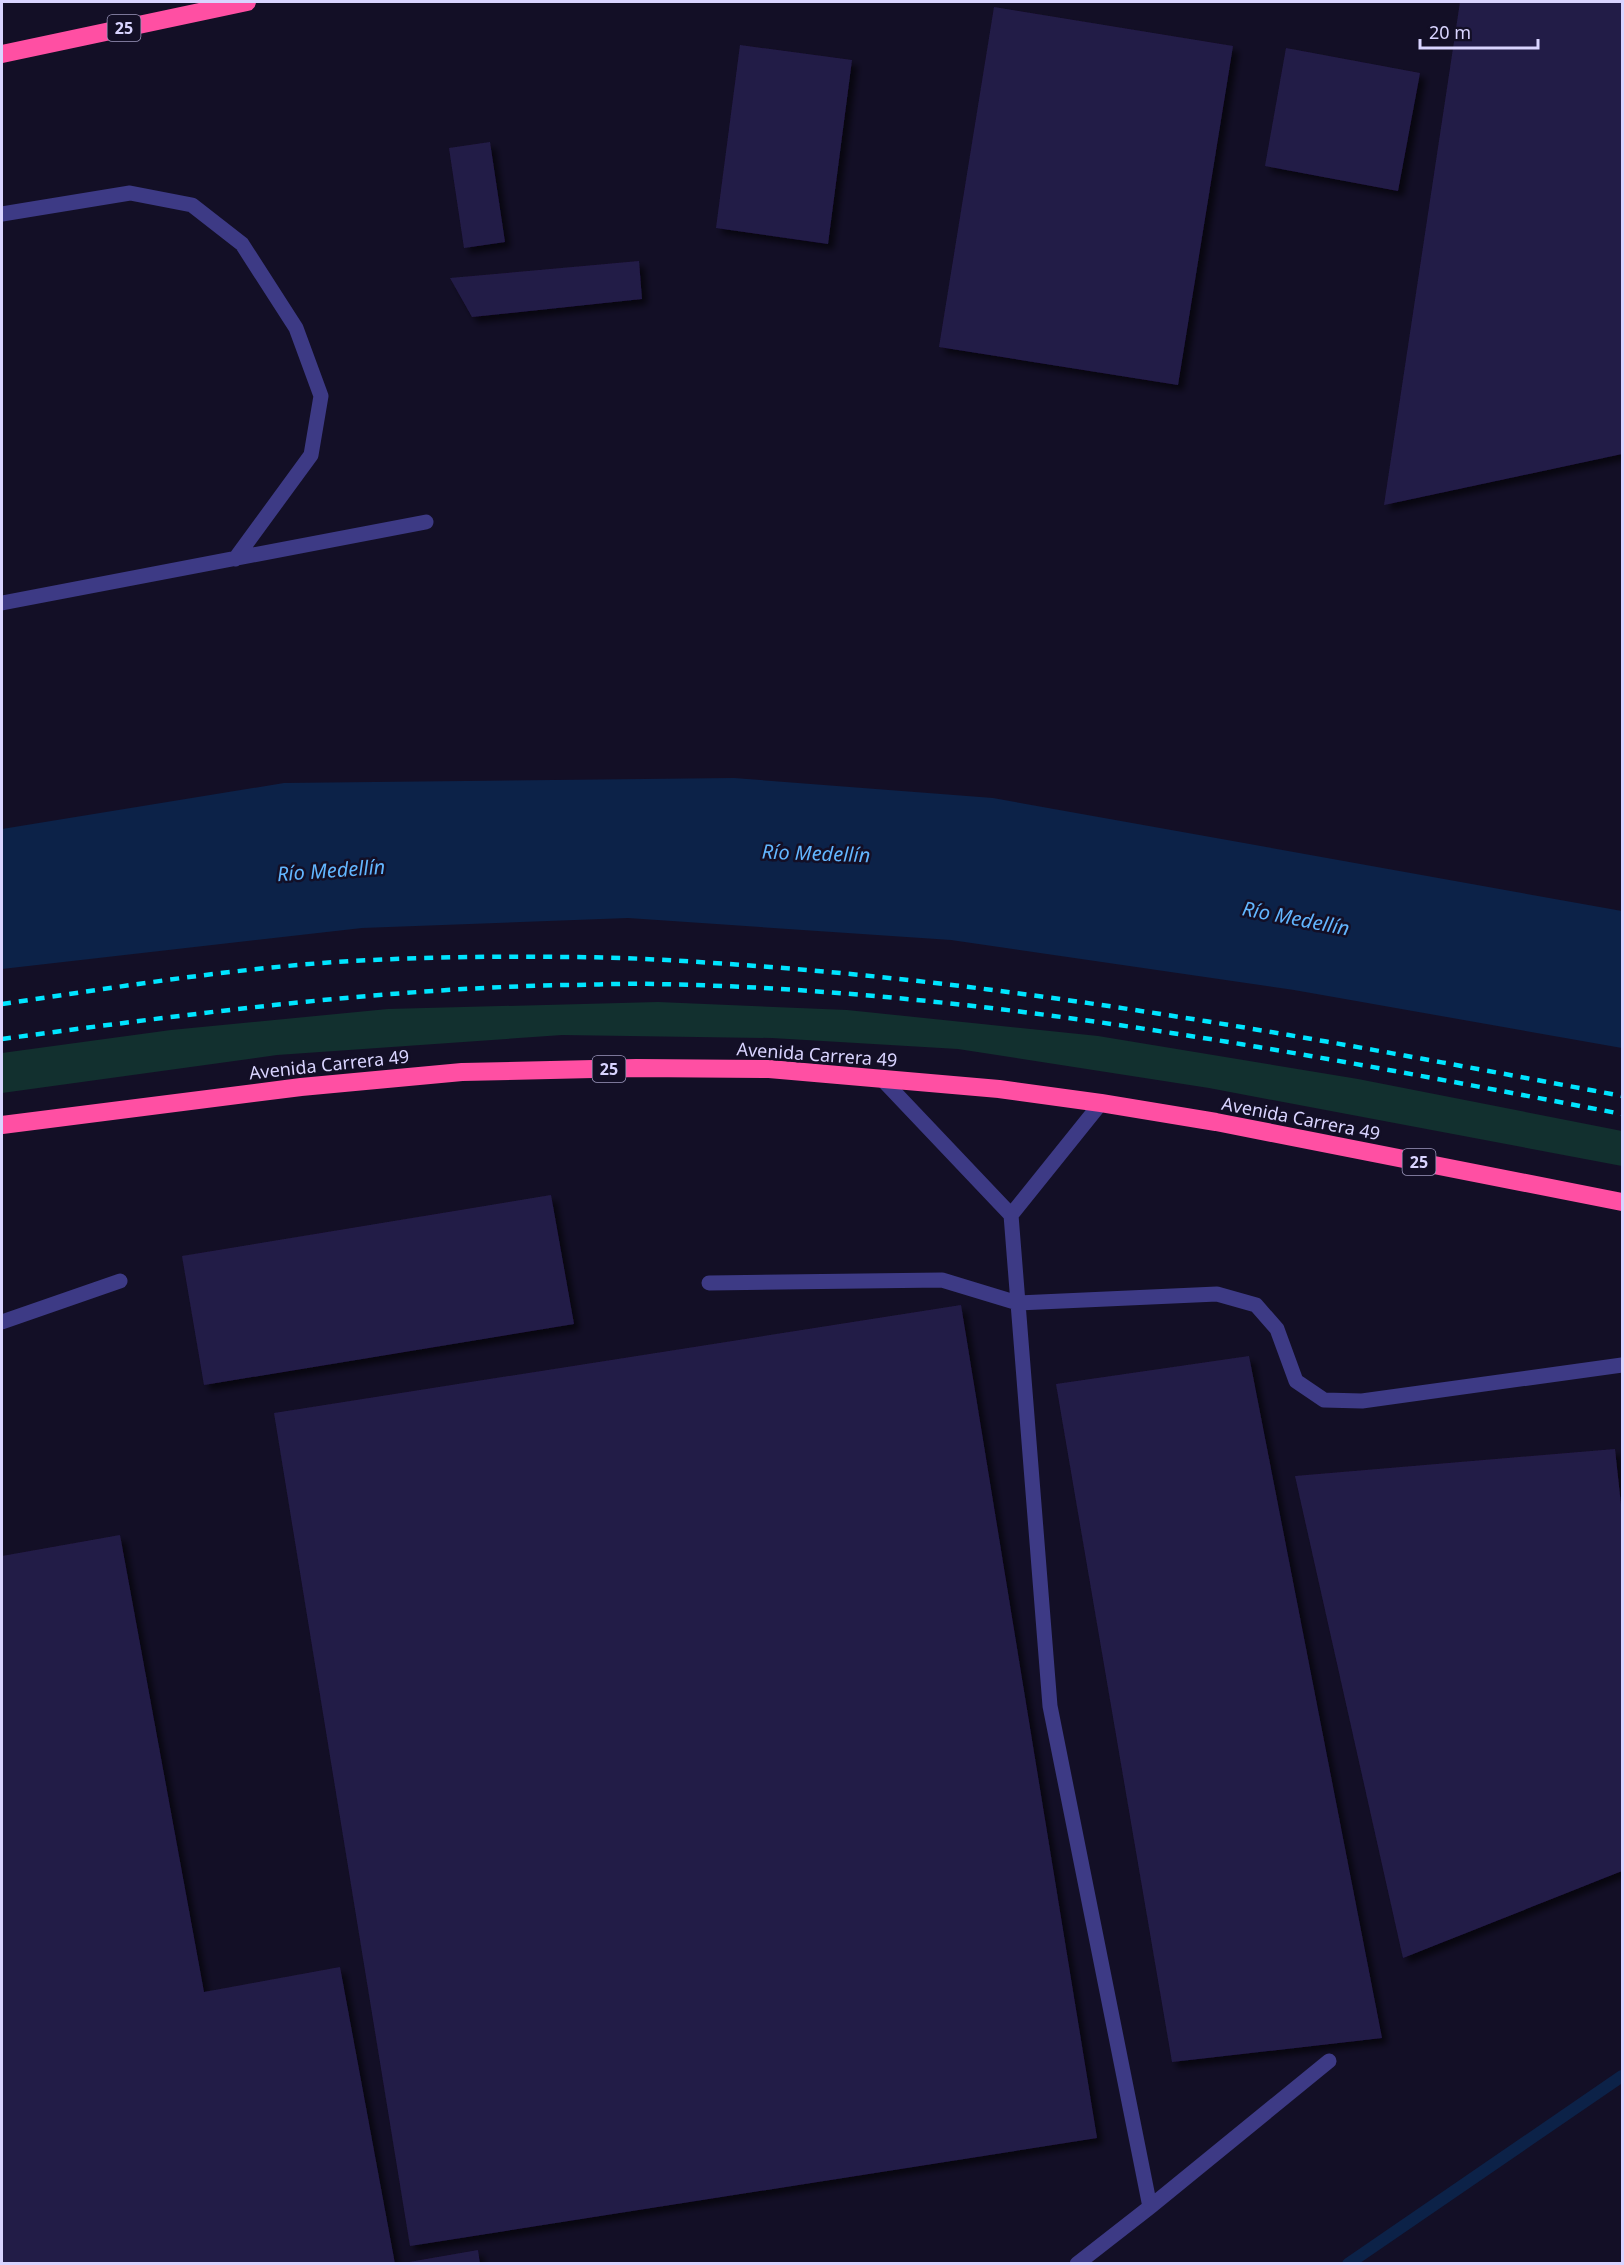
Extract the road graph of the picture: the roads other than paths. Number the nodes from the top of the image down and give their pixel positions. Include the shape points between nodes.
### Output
1 (246, 2) edge
2 (2, 54) edge
3 (2, 214) edge
4 (426, 522) dead end
5 (236, 559) junction
6 (2, 603) edge
7 (881, 1078) junction
8 (1101, 1103) junction
9 (2, 1125) edge
10 (1623, 1202) edge
11 (1011, 1215) junction
12 (120, 1281) dead end
13 (709, 1283) dead end
14 (1018, 1303) junction
15 (2, 1322) edge
16 (1623, 1365) edge
17 (1329, 2061) dead end
18 (1150, 2207) junction
19 (1077, 2264) edge

1 - 2 highway, 25
3 - 5 lane via 130,193 192,205 242,244 296,328 321,396 311,455
4 - 5 lane
5 - 6 lane
7 - 8 highway, Avenida Carrera 49 / 25
7 - 9 highway, Avenida Carrera 49 / 25 via 769,1069 462,1072 301,1087
7 - 11 lane
8 - 10 highway, Avenida Carrera 49 / 25
8 - 11 lane
11 - 14 lane
12 - 15 lane
13 - 14 lane via 942,1280
14 - 16 lane via 1217,1294 1256,1305 1277,1329 1296,1381 1324,1400 1362,1401
14 - 18 lane via 1050,1706
17 - 18 lane
18 - 19 lane

